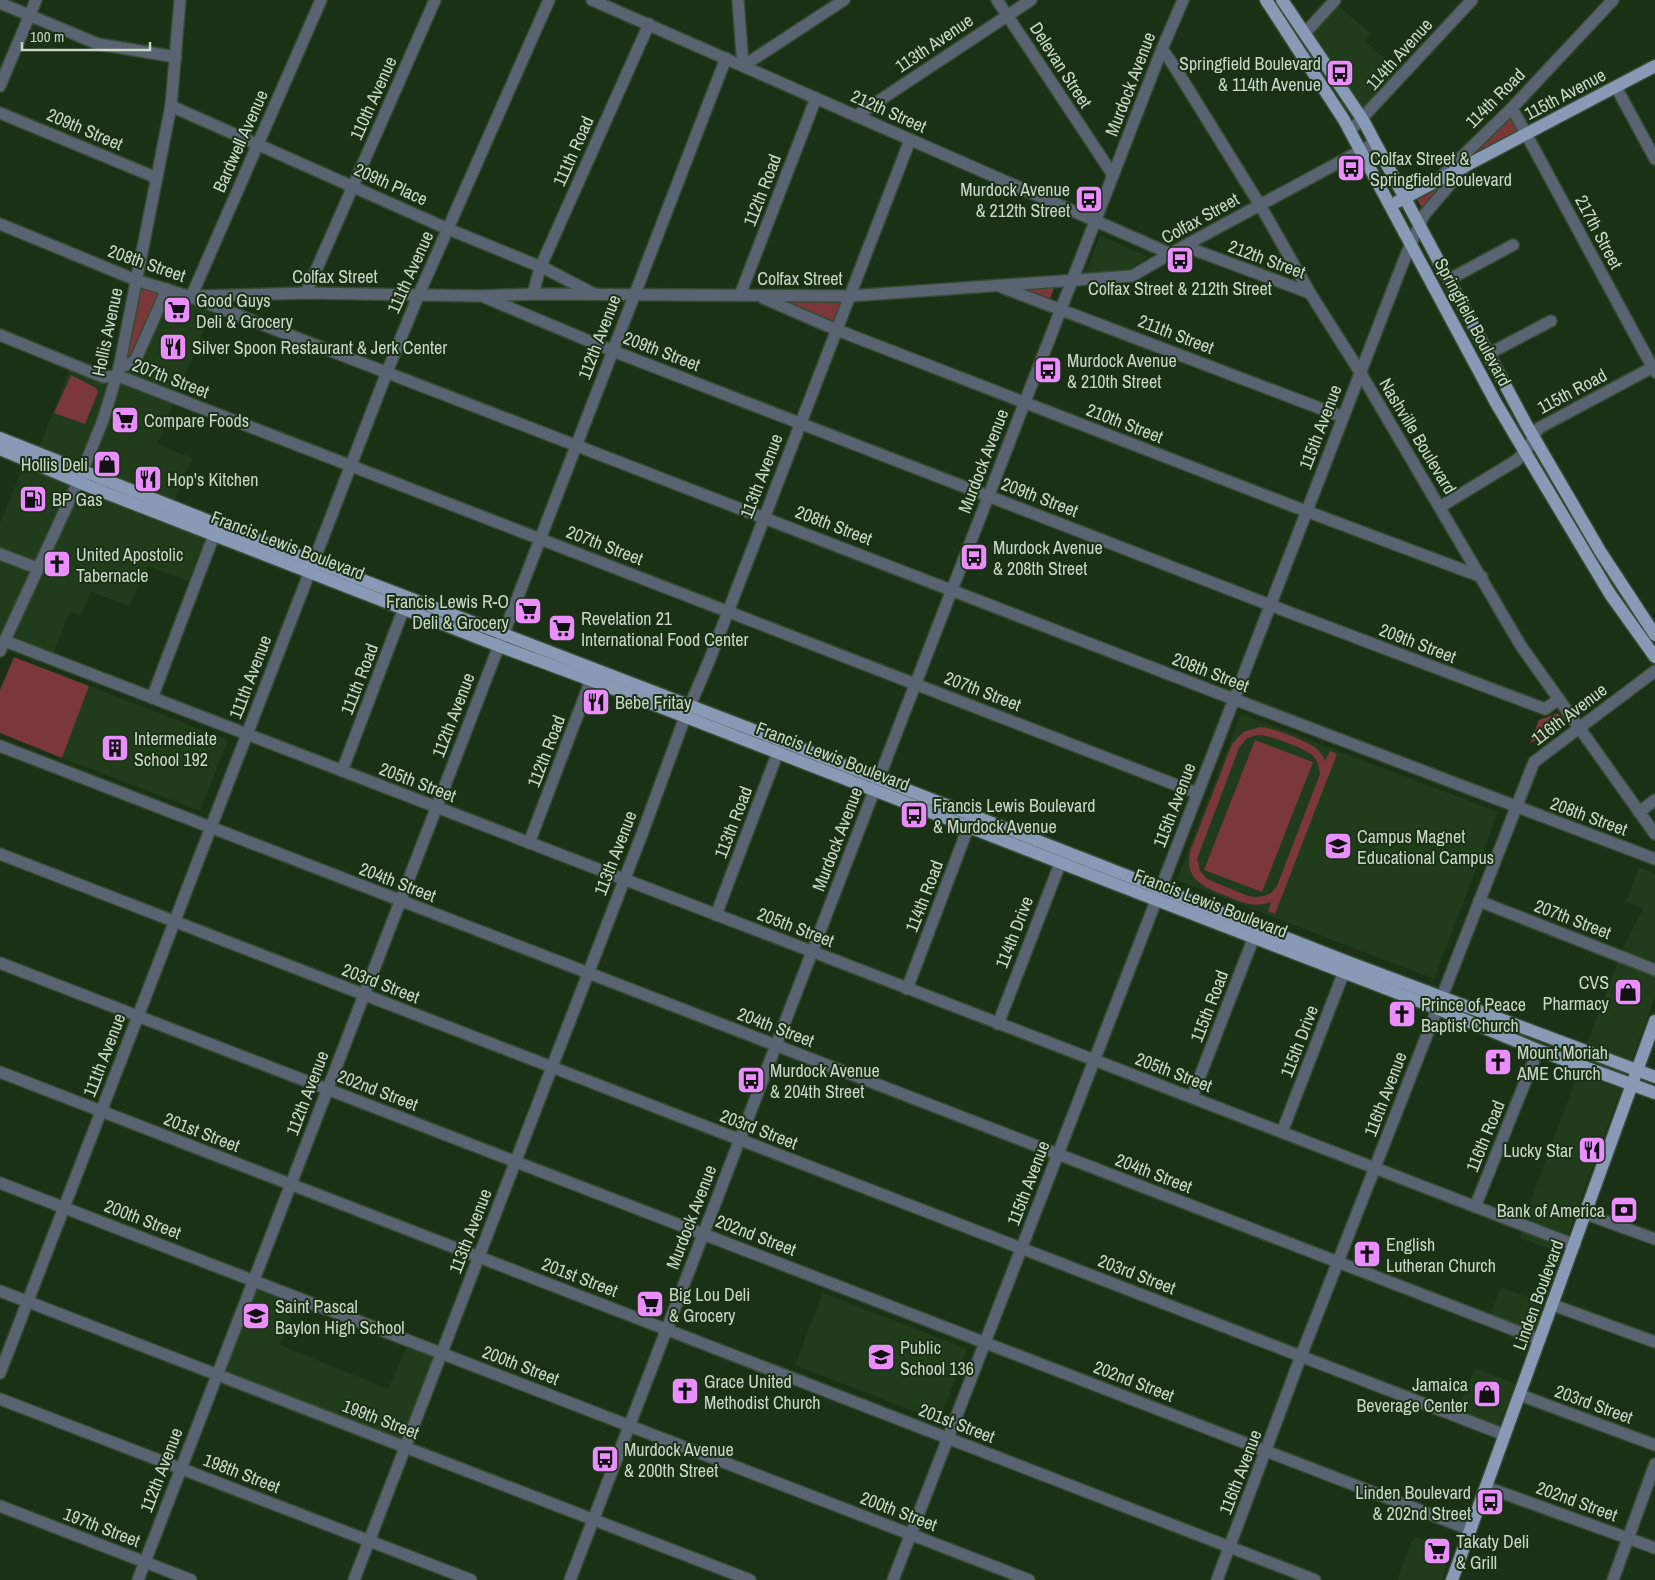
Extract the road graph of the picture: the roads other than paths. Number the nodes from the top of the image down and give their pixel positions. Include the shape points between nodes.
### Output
1 (36, 0) edge
2 (180, 0) edge
3 (321, 0) edge
4 (435, 0) edge
5 (549, 0) edge
6 (592, 0) edge
7 (738, 0) edge
8 (844, 0) edge
9 (997, 0) edge
10 (1031, 0) edge
11 (1183, 0) edge
12 (1266, 0) edge
13 (1282, 0) edge
14 (1334, 0) edge
15 (1472, 0) edge
16 (1612, 0) edge
17 (0, 3) edge
18 (29, 15) junction
19 (1007, 16) junction
20 (648, 24) junction
21 (1305, 33) junction
22 (1162, 49) junction
23 (176, 58) junction
24 (726, 58) junction
25 (743, 66) junction
26 (1655, 66) edge
27 (0, 86) edge
28 (1616, 87) junction
29 (816, 98) junction
30 (171, 106) junction
31 (1512, 108) junction
32 (0, 113) edge
33 (856, 116) junction
34 (1363, 120) junction
35 (1350, 132) junction
36 (1527, 135) junction
37 (910, 140) junction
38 (1375, 143) junction
39 (257, 144) junction
40 (1361, 151) junction
41 (1655, 159) edge
42 (1465, 167) junction
43 (1113, 175) junction
44 (157, 178) junction
45 (1434, 183) junction
46 (353, 187) junction
47 (1405, 198) junction
48 (1260, 206) junction
49 (1390, 206) junction
50 (1095, 221) junction
51 (0, 224) edge
52 (1420, 226) junction
53 (448, 229) junction
54 (1411, 244) junction
55 (1513, 245) dead end
56 (1184, 246) junction
57 (1171, 254) junction
58 (540, 268) junction
59 (136, 280) junction
60 (1073, 280) junction
61 (1448, 280) junction
62 (996, 285) junction
63 (167, 289) junction
64 (306, 293) junction
65 (1310, 293) junction
66 (418, 294) junction
67 (533, 294) junction
68 (597, 295) junction
69 (634, 295) junction
70 (740, 295) junction
71 (759, 295) junction
72 (480, 296) junction
73 (850, 296) junction
74 (191, 297) junction
75 (1062, 309) junction
76 (1551, 321) dead end
77 (837, 330) junction
78 (0, 334) edge
79 (613, 351) junction
80 (1488, 354) junction
81 (1654, 368) edge
82 (118, 372) junction
83 (387, 372) junction
84 (1360, 372) junction
85 (1024, 402) junction
86 (1343, 417) junction
87 (800, 424) junction
88 (1534, 437) junction
89 (0, 438) edge
90 (576, 445) junction
91 (0, 449) edge
92 (1524, 452) junction
93 (350, 466) junction
94 (80, 476) junction
95 (988, 496) junction
96 (1440, 507) junction
97 (1306, 511) junction
98 (764, 517) junction
99 (214, 535) junction
100 (540, 539) junction
101 (0, 554) edge
102 (311, 567) junction
103 (37, 568) junction
104 (1482, 577) junction
105 (952, 590) junction
106 (406, 603) junction
107 (1270, 605) junction
108 (728, 611) junction
109 (1655, 634) edge
110 (501, 641) junction
111 (2, 646) edge
112 (1655, 657) edge
113 (1655, 671) edge
114 (593, 675) junction
115 (916, 684) junction
116 (152, 698) junction
117 (1234, 699) junction
118 (1559, 699) junction
119 (688, 712) junction
120 (1580, 728) junction
121 (247, 734) junction
122 (0, 746) edge
123 (780, 747) junction
124 (342, 771) junction
125 (876, 785) junction
126 (1197, 793) junction
127 (1655, 800) edge
128 (1515, 807) junction
129 (436, 808) junction
130 (1639, 812) junction
131 (971, 821) junction
132 (210, 828) junction
133 (1655, 834) edge
134 (529, 843) junction
135 (0, 854) edge
136 (1062, 858) junction
137 (1655, 859) edge
138 (624, 880) junction
139 (1158, 895) junction
140 (400, 901) junction
141 (1479, 901) junction
142 (716, 915) junction
143 (174, 922) junction
144 (1256, 932) junction
145 (812, 952) junction
146 (0, 963) edge
147 (1346, 967) junction
148 (1655, 970) edge
149 (588, 974) junction
150 (907, 989) junction
151 (364, 995) junction
152 (1439, 1003) junction
153 (138, 1016) junction
154 (1655, 1021) edge
155 (998, 1024) junction
156 (776, 1046) junction
157 (1538, 1050) junction
158 (1094, 1060) junction
159 (551, 1068) junction
160 (1637, 1070) junction
161 (0, 1072) edge
162 (1655, 1077) edge
163 (1632, 1085) junction
164 (328, 1089) junction
165 (1655, 1093) edge
166 (1192, 1097) junction
167 (101, 1112) junction
168 (1282, 1132) junction
169 (740, 1140) junction
170 (1057, 1154) junction
171 (516, 1161) junction
172 (1376, 1169) junction
173 (0, 1183) edge
174 (291, 1185) junction
175 (1475, 1207) junction
176 (64, 1208) junction
177 (1586, 1214) junction
178 (703, 1234) junction
179 (1655, 1238) edge
180 (1574, 1245) junction
181 (1021, 1249) junction
182 (478, 1257) junction
183 (1338, 1262) junction
184 (254, 1280) junction
185 (0, 1290) edge
186 (28, 1301) junction
187 (1553, 1305) junction
188 (666, 1330) junction
189 (1540, 1340) junction
190 (985, 1342) junction
191 (1655, 1342) edge
192 (442, 1353) junction
193 (1301, 1356) junction
194 (0, 1373) edge
195 (217, 1374) junction
196 (1520, 1396) junction
197 (0, 1399) edge
198 (629, 1425) junction
199 (1505, 1435) junction
200 (948, 1438) junction
201 (1655, 1445) edge
202 (405, 1447) junction
203 (1266, 1450) junction
204 (1655, 1464) edge
205 (181, 1468) junction
206 (1486, 1487) junction
207 (0, 1506) edge
208 (593, 1519) junction
209 (1471, 1530) junction
210 (911, 1535) junction
211 (1628, 1539) junction
212 (369, 1541) junction
213 (1230, 1547) junction
214 (1655, 1548) edge
215 (145, 1562) junction
216 (1455, 1579) edge
217 (138, 1580) edge
218 (191, 1580) edge
219 (354, 1580) edge
220 (471, 1580) edge
221 (570, 1580) edge
222 (750, 1580) edge
223 (893, 1580) edge
224 (1029, 1580) edge
225 (1217, 1580) edge
226 (1314, 1580) edge
227 (1613, 1580) edge

1 - 18 street
2 - 23 street, Hollis Avenue
3 - 39 street, Bardwell Avenue
4 - 46 street, 110th Avenue
5 - 53 street, 111th Avenue
6 - 20 street, 212th Street
7 - 25 street
8 - 25 street
9 - 19 street, Delevan Street
10 - 19 street, 113th Avenue
11 - 22 street, Murdock Avenue
12 - 35 main road, Springfield Boulevard via 1339,110
13 - 21 main road, Springfield Boulevard
14 - 21 street
15 - 34 street, 114th Avenue
16 - 31 street, 114th Road
17 - 18 street
18 - 23 street via 98,44
18 - 27 street
19 - 33 street, 113th Avenue
19 - 43 street, Delevan Street
20 - 24 street, 212th Street
20 - 58 street, 111th Road
21 - 34 main road, Springfield Boulevard
22 - 43 street, Murdock Avenue
22 - 48 street, Nashville Boulevard
23 - 30 street, Hollis Avenue
24 - 25 street, 212th Street
24 - 69 street, 112th Avenue
25 - 29 street, 212th Street
26 - 28 main road, 115th Avenue
28 - 36 main road, 115th Avenue
28 - 41 street
29 - 33 street, 212th Street
29 - 70 street, 112th Road
30 - 39 street, 209th Place
30 - 44 street, Hollis Avenue
31 - 36 street, 217th Street
31 - 45 street, 114th Road
32 - 44 street, 209th Street
33 - 37 street, 212th Street
34 - 35 street, 114th Avenue
34 - 38 main road, Springfield Boulevard
35 - 40 main road, Springfield Boulevard
36 - 42 main road, 115th Avenue
36 - 81 street, 217th Street
37 - 50 street, 212th Street
37 - 73 street, 113th Avenue
38 - 40 street, Colfax Street
38 - 47 main road, Springfield Boulevard
39 - 46 street, 209th Place
39 - 74 street, Bardwell Avenue
40 - 48 street, Colfax Street
40 - 49 main road, Springfield Boulevard
42 - 45 main road, 115th Avenue
42 - 52 street, 115th Avenue via 1424,215
43 - 50 street, Murdock Avenue
44 - 59 street, Hollis Avenue
45 - 47 main road, 114th Road
46 - 53 street, 209th Place
46 - 64 street, 110th Avenue
47 - 49 main road, 114th Road
47 - 52 main road, Springfield Boulevard
48 - 56 street, Colfax Street
48 - 65 street, Nashville Boulevard
49 - 54 main road, Springfield Boulevard
50 - 57 street, 212th Street
50 - 60 street, Murdock Avenue
51 - 59 street, 208th Street
52 - 54 street, 115th Avenue
52 - 61 main road, Springfield Boulevard
53 - 58 street, 209th Place
53 - 66 street, 111th Avenue
54 - 84 street, 115th Avenue
54 - 92 main road, Springfield Boulevard
55 - 61 street
56 - 57 street, Colfax Street
56 - 65 street, 212th Street
57 - 60 street, Colfax Street via 1132,276
58 - 67 street, 111th Road
58 - 68 street, 209th Place
59 - 63 street, 208th Street
59 - 82 street, Hollis Avenue
60 - 62 street, Colfax Street
60 - 75 street, Murdock Avenue
61 - 80 main road, Springfield Boulevard
62 - 73 street, Colfax Street
62 - 75 street, 211th Street
63 - 74 street, 208th Street
63 - 82 street via 135,361
64 - 66 street, Colfax Street
64 - 74 street, Colfax Street
65 - 84 street, Nashville Boulevard
66 - 72 street, Colfax Street
66 - 83 street, 111th Avenue
67 - 68 street, Colfax Street
67 - 72 street, Colfax Street
68 - 69 street, Colfax Street
69 - 70 street, Colfax Street
69 - 79 street, 112th Avenue
70 - 71 street, Colfax Street
71 - 73 street, Colfax Street
71 - 77 street, 210th Street
72 - 79 street, 209th Street
73 - 77 street, 113th Avenue
74 - 83 street, 208th Street
75 - 85 street, Murdock Avenue
75 - 86 street, 211th Street
76 - 80 street
77 - 85 street, 210th Street
77 - 87 street, 113th Avenue
78 - 82 street, 207th Street via 103,377
79 - 87 street, 209th Street
79 - 90 street, 112th Avenue
80 - 88 main road, Springfield Boulevard
81 - 88 street, 115th Road via 1539,428
82 - 93 street, 207th Street
82 - 94 street, Hollis Avenue via 104,420
83 - 90 street, 208th Street
83 - 93 street, 111th Avenue
84 - 86 street, 115th Avenue
84 - 96 street, Nashville Boulevard
85 - 95 street, Murdock Avenue
85 - 97 street, 210th Street
86 - 97 street, 115th Avenue
87 - 95 street, 209th Street
87 - 98 street, 113th Avenue
88 - 92 street, 115th Road
88 - 109 main road, Springfield Boulevard via 1600,551
89 - 94 main road, Francis Lewis Boulevard
90 - 98 street, 208th Street
90 - 100 street, 112th Avenue
91 - 94 main road, Francis Lewis Boulevard
92 - 96 street, 115th Road via 1517,460
92 - 112 main road, Springfield Boulevard via 1610,594
93 - 100 street, 207th Street
93 - 102 street, 111th Avenue
94 - 99 main road, Francis Lewis Boulevard
94 - 102 main road, Francis Lewis Boulevard
94 - 103 street, Hollis Avenue
95 - 105 street, Murdock Avenue
95 - 107 street, 209th Street
96 - 104 street, Nashville Boulevard
97 - 104 street, 210th Street
97 - 107 street, 115th Avenue
98 - 105 street, 208th Street
98 - 108 street, 113th Avenue
99 - 102 main road, Francis Lewis Boulevard
99 - 116 street
100 - 108 street, 207th Street
100 - 110 street, 112th Avenue
101 - 103 street
102 - 106 main road, Francis Lewis Boulevard
102 - 121 street, 111th Avenue
103 - 111 street, Hollis Avenue
104 - 118 street, Nashville Boulevard via 1521,646
105 - 115 street, Murdock Avenue
105 - 117 street, 208th Street
106 - 110 main road, Francis Lewis Boulevard
106 - 124 street, 111th Road
107 - 117 street, 115th Avenue
107 - 118 street, 209th Street via 1545,710
108 - 115 street, 207th Street
108 - 119 street, 113th Avenue
110 - 114 main road, Francis Lewis Boulevard
110 - 129 street, 112th Avenue
111 - 116 street, 205th Street
113 - 120 street, 116th Avenue
114 - 119 main road, Francis Lewis Boulevard
114 - 134 street, 112th Road
115 - 125 street, Murdock Avenue
115 - 126 street, 207th Street
116 - 121 street, 205th Street
117 - 126 street, 115th Avenue
117 - 128 street, 208th Street
118 - 120 street, Nashville Boulevard
119 - 123 main road, Francis Lewis Boulevard
119 - 138 street, 113th Avenue
120 - 128 street, 116th Avenue via 1534,762
120 - 130 street, Nashville Boulevard
121 - 124 street, 205th Street
121 - 132 street, 111th Avenue
122 - 132 street, 204th Street
123 - 125 main road, Francis Lewis Boulevard
123 - 142 street, 113th Road
124 - 129 street, 205th Street
125 - 131 main road, Francis Lewis Boulevard
125 - 145 street, Murdock Avenue
126 - 139 street, 115th Avenue
127 - 130 street
128 - 137 street, 208th Street
128 - 141 street, 116th Avenue
129 - 134 street, 205th Street
129 - 140 street, 112th Avenue
130 - 133 street, Nashville Boulevard
131 - 136 main road, Francis Lewis Boulevard
131 - 150 street, 114th Road
132 - 140 street, 204th Street
132 - 143 street, 111th Avenue
134 - 138 street, 205th Street
135 - 143 street, 203rd Street
136 - 139 main road, Francis Lewis Boulevard
136 - 155 street, 114th Drive
138 - 142 street, 205th Street
138 - 149 street, 113th Avenue
139 - 144 main road, Francis Lewis Boulevard
139 - 158 street, 115th Avenue
140 - 149 street, 204th Street
140 - 151 street, 112th Avenue
141 - 148 street, 207th Street
141 - 152 street, 116th Avenue
142 - 145 street, 205th Street
143 - 151 street, 203rd Street
143 - 153 street, 111th Avenue
144 - 147 main road, Francis Lewis Boulevard
144 - 166 street, 115th Road
145 - 150 street, 205th Street
145 - 156 street, Murdock Avenue
146 - 153 street, 202nd Street
147 - 152 main road, Francis Lewis Boulevard
147 - 168 street, 115th Drive
149 - 156 street, 204th Street
149 - 159 street, 113th Avenue
150 - 155 street, 205th Street
151 - 159 street, 203rd Street
151 - 164 street, 112th Avenue
152 - 157 main road, Francis Lewis Boulevard
152 - 160 main road, Francis Lewis Boulevard
152 - 172 street, 116th Avenue
153 - 164 street, 202nd Street
153 - 167 street, 111th Avenue
154 - 160 main road, Linden Boulevard
155 - 158 street, 205th Street
156 - 169 street, Murdock Avenue
156 - 170 street, 204th Street
157 - 163 main road, Francis Lewis Boulevard
157 - 175 street, 116th Road
158 - 166 street, 205th Street
158 - 170 street, 115th Avenue
159 - 169 street, 203rd Street
159 - 171 street, 113th Avenue
160 - 162 main road, Francis Lewis Boulevard
160 - 163 main road, Linden Boulevard
161 - 167 street, 201st Street
163 - 165 main road, Francis Lewis Boulevard
163 - 177 main road, Linden Boulevard
164 - 171 street, 202nd Street
164 - 174 street, 112th Avenue
166 - 168 street, 205th Street
167 - 174 street, 201st Street
167 - 176 street, 111th Avenue
168 - 172 street, 205th Street
169 - 178 street, Murdock Avenue
169 - 181 street, 203rd Street
170 - 181 street, 115th Avenue
170 - 183 street, 204th Street
171 - 178 street, 202nd Street
171 - 182 street, 113th Avenue
172 - 175 street, 205th Street
172 - 183 street, 116th Avenue
173 - 176 street, 200th Street
174 - 182 street, 201st Street
174 - 184 street, 112th Avenue
175 - 180 street, 205th Street
176 - 184 street, 200th Street
176 - 186 street, 111th Avenue
177 - 179 street
177 - 180 main road, Linden Boulevard
178 - 188 street, Murdock Avenue
178 - 190 street, 202nd Street
180 - 187 main road, Linden Boulevard
181 - 190 street, 115th Avenue
181 - 193 street, 203rd Street
182 - 188 street, 201st Street
182 - 192 street, 113th Avenue
183 - 189 street, 204th Street
183 - 193 street, 116th Avenue
184 - 192 street, 200th Street
184 - 195 street, 112th Avenue
185 - 186 street, 199th Street
186 - 194 street, 111th Avenue
186 - 195 street, 199th Street
187 - 189 main road, Linden Boulevard
187 - 191 street
188 - 198 street, Murdock Avenue
188 - 200 street, 201st Street
189 - 196 main road, Linden Boulevard
190 - 200 street, 115th Avenue
190 - 203 street, 202nd Street
192 - 198 street, 200th Street
192 - 202 street, 113th Avenue
193 - 199 street, 203rd Street
193 - 203 street, 116th Avenue
195 - 202 street, 199th Street
195 - 205 street, 112th Avenue
196 - 199 main road, Linden Boulevard
196 - 201 street, 203rd Street
197 - 205 street, 198th Street
198 - 208 street, Murdock Avenue
198 - 210 street, 200th Street
199 - 206 main road, Linden Boulevard
200 - 210 street, 115th Avenue
200 - 213 street, 201st Street
202 - 208 street, 199th Street
202 - 212 street, 113th Avenue
203 - 209 street, 202nd Street
203 - 213 street, 116th Avenue
204 - 211 street
205 - 212 street, 198th Street
205 - 215 street, 112th Avenue
206 - 209 main road, Linden Boulevard
206 - 211 street, 202nd Street
207 - 215 street, 197th Street
208 - 221 street, Murdock Avenue
208 - 222 street, 199th Street
209 - 216 main road, Linden Boulevard
210 - 223 street, 115th Avenue
210 - 224 street, 200th Street
211 - 214 street, 202nd Street
211 - 227 street
212 - 219 street, 113th Avenue
212 - 220 street, 198th Street
213 - 225 street, 116th Avenue
213 - 226 street, 201st Street
215 - 217 street, 112th Avenue
215 - 218 street, 197th Street

